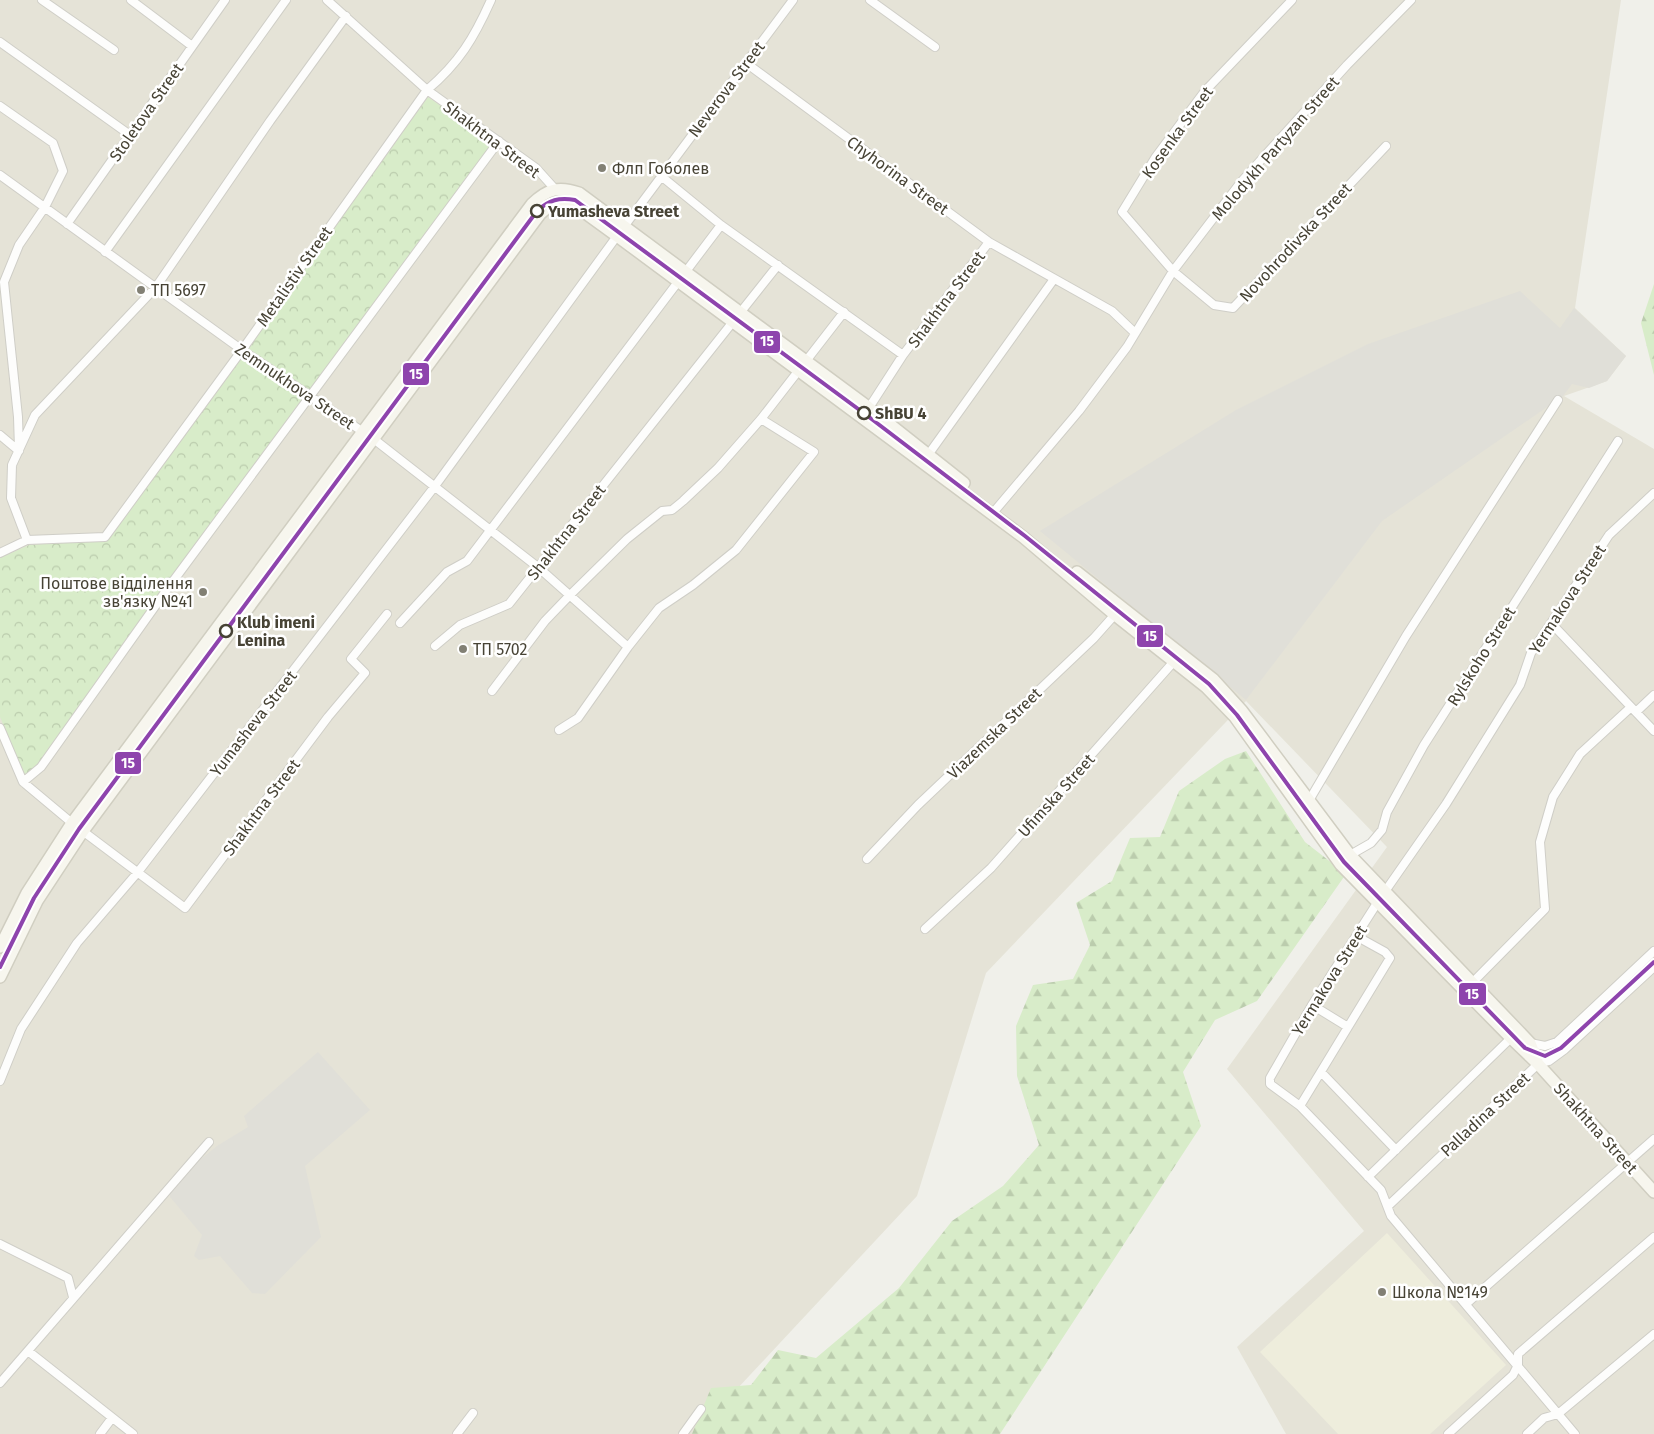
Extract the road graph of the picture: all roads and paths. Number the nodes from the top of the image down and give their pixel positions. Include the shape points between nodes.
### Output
1 (42, 0) edge
2 (131, 0) edge
3 (225, 0) edge
4 (286, 0) edge
5 (327, 0) edge
6 (491, 0) edge
7 (793, 0) edge
8 (870, 0) edge
9 (1292, 0) edge
10 (1411, 0) edge
11 (337, 3) edge
12 (346, 16) junction
13 (0, 42) edge
14 (192, 46) junction
15 (935, 47) dead end
16 (114, 50) dead end
17 (746, 63) junction
18 (426, 90) junction
19 (0, 106) edge
20 (130, 135) junction
21 (499, 141) junction
22 (1386, 146) dead end
23 (0, 175) edge
24 (661, 176) junction
25 (554, 188) junction
26 (45, 207) junction
27 (67, 224) junction
28 (721, 225) junction
29 (620, 231) junction
30 (989, 242) junction
31 (105, 252) junction
32 (778, 265) junction
33 (685, 271) junction
34 (1173, 271) junction
35 (1054, 278) junction
36 (677, 282) junction
37 (2, 284) edge
38 (156, 287) junction
39 (844, 312) junction
40 (736, 318) junction
41 (1134, 332) junction
42 (242, 350) junction
43 (904, 355) junction
44 (801, 365) junction
45 (310, 398) junction
46 (1558, 400) dead end
47 (866, 412) junction
48 (761, 419) junction
49 (364, 432) junction
50 (0, 435) edge
51 (375, 440) junction
52 (1618, 441) dead end
53 (19, 451) junction
54 (928, 455) junction
55 (435, 486) junction
56 (1654, 493) edge
57 (994, 511) junction
58 (490, 530) junction
59 (27, 540) junction
60 (0, 553) edge
61 (539, 568) junction
62 (570, 595) junction
63 (1118, 611) junction
64 (386, 614) dead end
65 (400, 623) dead end
66 (1551, 623) junction
67 (435, 646) dead end
68 (628, 647) junction
69 (1177, 658) junction
70 (492, 691) dead end
71 (1654, 695) edge
72 (1633, 710) junction
73 (0, 728) edge
74 (559, 730) dead end
75 (1654, 731) edge
76 (23, 782) junction
77 (1309, 801) junction
78 (1302, 812) junction
79 (72, 823) junction
80 (83, 831) junction
81 (1350, 855) junction
82 (867, 859) dead end
83 (1341, 865) junction
84 (138, 872) junction
85 (1384, 892) junction
86 (1377, 903) junction
87 (925, 929) dead end
88 (1356, 936) junction
89 (0, 948) edge
90 (1654, 951) edge
91 (1654, 968) edge
92 (0, 977) edge
93 (1472, 983) junction
94 (1312, 1005) junction
95 (1348, 1026) junction
96 (1511, 1038) junction
97 (1530, 1043) junction
98 (1545, 1046) junction
99 (1538, 1064) junction
100 (1320, 1072) junction
101 (0, 1081) edge
102 (1300, 1106) junction
103 (1654, 1139) edge
104 (209, 1142) dead end
105 (1396, 1150) junction
106 (1628, 1163) junction
107 (1368, 1177) junction
108 (1654, 1192) edge
109 (1388, 1206) junction
110 (1654, 1237) edge
111 (0, 1244) edge
112 (73, 1297) junction
113 (1466, 1304) junction
114 (1654, 1334) edge
115 (28, 1351) junction
116 (1518, 1365) junction
117 (0, 1383) edge
118 (701, 1409) dead end
119 (473, 1413) dead end
120 (1558, 1414) junction
121 (112, 1418) junction
122 (100, 1434) edge
123 (133, 1434) edge
124 (456, 1434) edge
125 (683, 1434) edge
126 (1448, 1434) edge
127 (1527, 1434) edge
128 (1575, 1434) edge

1 - 16 street
2 - 14 street
3 - 14 street, Stoletova Street
4 - 31 street
5 - 11 street, Shakhtna Street
6 - 18 street, Metalistiv Street via 478,31 449,71
7 - 17 street, Neverova Street
8 - 15 street
9 - 34 street, Kosenka Street via 1205,91 1155,158 1122,212
10 - 34 street, Molodykh Partyzan Street via 1241,182
11 - 12 street, Shakhtna Street
12 - 18 street, Shakhtna Street
12 - 38 street
13 - 20 street
14 - 20 street, Stoletova Street
17 - 24 street, Neverova Street
17 - 30 street, Chyhorina Street
18 - 21 street, Shakhtna Street
18 - 42 street, Metalistiv Street
19 - 26 street via 53,144 63,171
20 - 27 street, Stoletova Street
21 - 25 street, Shakhtna Street via 536,168
21 - 45 street
22 - 34 street, Novohrodivska Street via 1233,308 1214,305
23 - 26 street, Zemnukhova Street
24 - 28 street, Shakhtna Street
24 - 29 street, Neverova Street
25 - 29 main road, Shakhtna Street via 579,193
25 - 49 main road via 532,204
26 - 27 street, Zemnukhova Street
26 - 37 street via 19,244
27 - 31 street, Zemnukhova Street
28 - 32 street, Shakhtna Street
28 - 33 street
29 - 33 main road, Shakhtna Street
29 - 36 main road, Shakhtna Street
29 - 51 main road, Shakhtna Street via 573,204 559,202 549,206
29 - 55 street, Yumasheva Street
30 - 35 street, Chyhorina Street
30 - 43 street, Shakhtna Street
31 - 38 street, Zemnukhova Street
32 - 39 street, Shakhtna Street
32 - 40 street, Shakhtna Street
33 - 36 street
33 - 40 main road, Shakhtna Street
34 - 41 street, Molodykh Partyzan Street
35 - 41 street, Chyhorina Street via 1112,311
35 - 54 street
36 - 40 main road, Shakhtna Street
36 - 58 street
37 - 53 street
38 - 42 street, Zemnukhova Street
38 - 53 street via 35,415
39 - 43 street, Shakhtna Street
39 - 44 street
40 - 44 main road, Shakhtna Street
40 - 61 street, Shakhtna Street
41 - 57 street via 1079,411
42 - 45 street, Zemnukhova Street
42 - 59 street, Metalistiv Street via 105,537
43 - 47 street, Shakhtna Street
44 - 47 main road, Shakhtna Street
44 - 48 street
45 - 49 street, Zemnukhova Street
45 - 76 street via 165,592 41,767
46 - 77 street via 1406,636
47 - 54 main road, Shakhtna Street
47 - 57 main road, Shakhtna Street
48 - 62 street via 718,468 683,501 672,510 662,511 627,539
48 - 68 street via 814,452 736,550 659,608
49 - 51 street, Zemnukhova Street
49 - 79 main road
50 - 53 street
51 - 55 street, Zemnukhova Street
51 - 80 main road
52 - 81 street, Rylskoho Street via 1424,745 1387,812 1382,830 1372,843
53 - 59 street via 12,464 11,498
54 - 57 main road, Shakhtna Street
55 - 58 street, Zemnukhova Street
55 - 84 street, Yumasheva Street
56 - 66 street, Yermakova Street via 1609,535
57 - 63 main road, Shakhtna Street
58 - 61 street, Zemnukhova Street
58 - 65 street via 466,561 447,572
59 - 60 street, Metalistiv Street
61 - 62 street, Zemnukhova Street
61 - 67 street, Shakhtna Street via 509,604 460,625
62 - 68 street, Zemnukhova Street
62 - 70 street
63 - 69 main road, Shakhtna Street
63 - 82 street, Viazemska Street via 1094,638 918,805
64 - 84 street, Shakhtna Street via 352,659 365,672 185,908
66 - 72 street
66 - 85 street, Yermakova Street via 1531,653 1520,685 1446,804
68 - 74 street via 578,718
69 - 77 main road, Shakhtna Street via 1213,680 1242,711
69 - 78 main road, Shakhtna Street via 1235,717
69 - 87 street, Ufimska Street via 991,868
71 - 72 street
72 - 75 street
72 - 93 street via 1580,754 1553,797 1540,842 1545,909
73 - 76 street
76 - 79 street
77 - 78 street
77 - 81 main road, Shakhtna Street
78 - 83 main road, Shakhtna Street
79 - 80 street
79 - 89 main road via 27,893
80 - 84 street
80 - 92 main road via 37,901
81 - 83 street, Rylskoho Street
81 - 85 main road, Shakhtna Street
83 - 86 main road, Shakhtna Street
84 - 101 street, Yumasheva Street via 72,951 20,1029
85 - 86 street, Yermakova Street
85 - 93 main road, Shakhtna Street
86 - 88 street, Yermakova Street
86 - 96 main road, Shakhtna Street
88 - 94 street, Yermakova Street
88 - 95 street via 1386,952 1390,958
90 - 98 street via 1557,1042
91 - 99 street, Palladina Street via 1564,1050 1549,1061
93 - 97 main road, Shakhtna Street
94 - 95 street
94 - 102 street, Yermakova Street via 1270,1078 1274,1089
95 - 100 street
96 - 99 main road, Shakhtna Street
96 - 105 street
97 - 98 street
97 - 99 main road, Shakhtna Street
98 - 99 street
99 - 106 main road, Shakhtna Street
99 - 109 street, Palladina Street
100 - 102 street
100 - 105 street
102 - 107 street, Yermakova Street
103 - 106 street
104 - 112 street
105 - 107 street
106 - 108 main road, Shakhtna Street
106 - 113 street
107 - 109 street, Yermakova Street via 1381,1190
109 - 113 street, Yermakova Street via 1391,1216
110 - 116 street via 1518,1354
111 - 112 street via 68,1278
112 - 115 street
113 - 116 street, Yermakova Street
114 - 120 street
115 - 117 street
115 - 121 street
116 - 120 street, Yermakova Street
116 - 126 street via 1513,1375
118 - 125 street
119 - 124 street
120 - 127 street via 1544,1418
120 - 128 street, Yermakova Street
121 - 122 street
121 - 123 street

